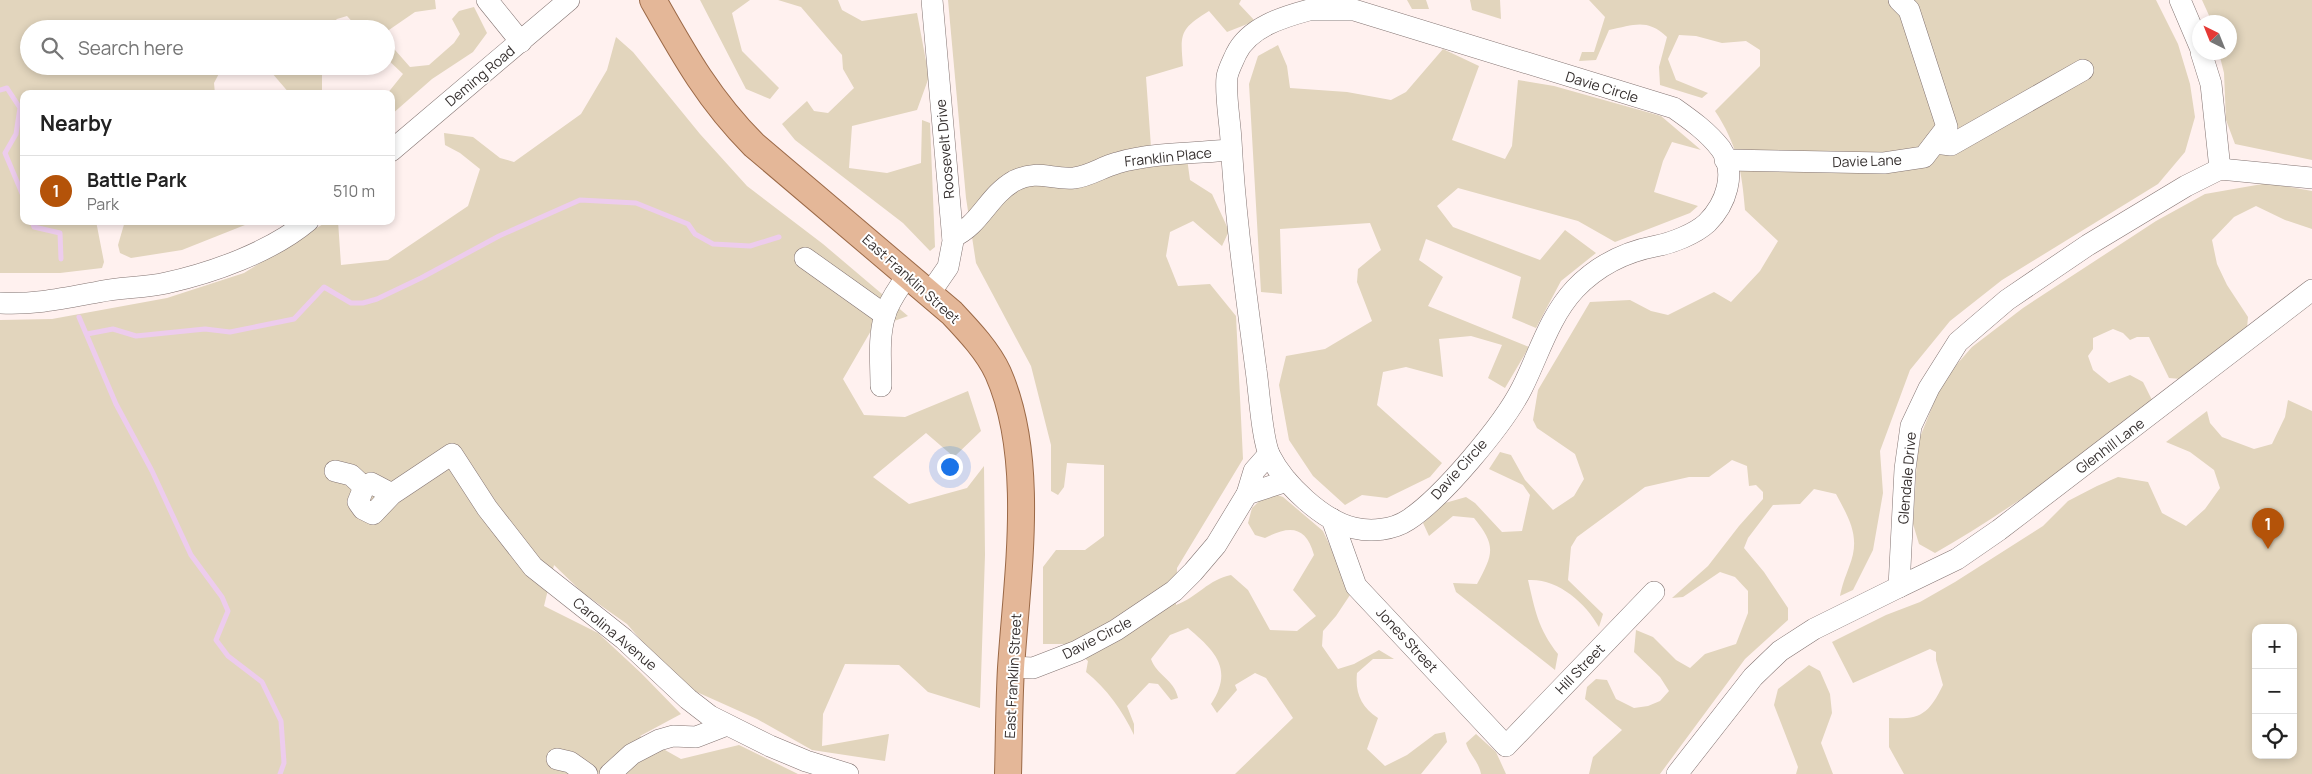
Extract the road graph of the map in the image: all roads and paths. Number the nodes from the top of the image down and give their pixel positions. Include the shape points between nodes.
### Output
1 (487, 0) edge
2 (569, 0) edge
3 (654, 0) edge
4 (932, 0) edge
5 (1899, 0) edge
6 (2180, 0) edge
7 (2192, 29) edge
8 (520, 42) junction
9 (2204, 60) edge
10 (2083, 70) dead end
11 (1935, 143) junction
12 (395, 148) edge
13 (1231, 150) junction
14 (1725, 160) junction
15 (2220, 170) junction
16 (2312, 178) edge
17 (303, 225) edge
18 (953, 237) junction
19 (805, 258) dead end
20 (908, 274) junction
21 (2312, 290) edge
22 (930, 292) junction
23 (0, 303) edge
24 (885, 315) junction
25 (881, 386) dead end
26 (1268, 454) junction
27 (335, 471) dead end
28 (1287, 481) junction
29 (1247, 494) junction
30 (1332, 519) junction
31 (1899, 587) junction
32 (1654, 592) dead end
33 (1012, 668) junction
34 (728, 726) junction
35 (1506, 746) joint
36 (557, 758) dead end
37 (587, 774) edge
38 (610, 774) edge
39 (848, 774) edge
40 (1008, 774) edge
41 (1677, 774) edge

1 - 8 street
2 - 8 street, Deming Road
3 - 20 main road, East Franklin Street via 697,75 731,122 754,146
4 - 18 street, Roosevelt Drive
5 - 11 street, Davie Lane via 1909,10 1948,127
6 - 7 street
8 - 12 street, Deming Road
9 - 15 street via 2211,84
10 - 11 street via 1951,145
11 - 14 street, Davie Lane via 1924,157 1884,163
13 - 14 street, Davie Circle via 1227,76 1238,50 1276,19 1309,10 1354,10 1674,108 1703,129 1723,152
13 - 18 street, Franklin Place via 1118,162 1076,178 1032,174 999,192 969,226
13 - 26 street, Davie Circle via 1234,204
14 - 30 street, Davie Circle via 1730,176 1724,200 1706,224 1666,244 1612,260 1573,291 1556,313 1521,390 1502,420 1435,497 1407,522 1383,530 1353,528
15 - 16 street
15 - 31 street, Glendale Drive via 2186,186 2088,245 2006,300 1958,342 1929,388 1911,426 1905,469
17 - 23 street via 259,251 165,284 47,302
18 - 22 street, Roosevelt Drive via 948,267
19 - 24 street
20 - 22 main road, East Franklin Street
20 - 24 street
21 - 31 street, Glenhill Lane via 1999,530 1957,559
22 - 33 main road, East Franklin Street via 972,334 997,371 1008,400 1021,489
24 - 25 street
26 - 28 street, Davie Circle
26 - 29 street, Davie Circle via 1254,470
27 - 34 street, Carolina Avenue via 350,475 364,488 371,483 392,494 452,454 487,508 533,567 624,639 688,699
28 - 29 street
28 - 30 street, Davie Circle
29 - 33 street, Davie Circle via 1216,545 1193,572 1152,607 1077,651 1033,668
30 - 35 street, Jones Street via 1356,586
31 - 41 street via 1814,629 1780,651 1753,677
32 - 35 street, Hill Street
33 - 40 main road, East Franklin Street
34 - 38 street via 696,737 673,736 659,740 632,754
34 - 39 street, Carolina Avenue via 806,761
36 - 37 street via 570,762

